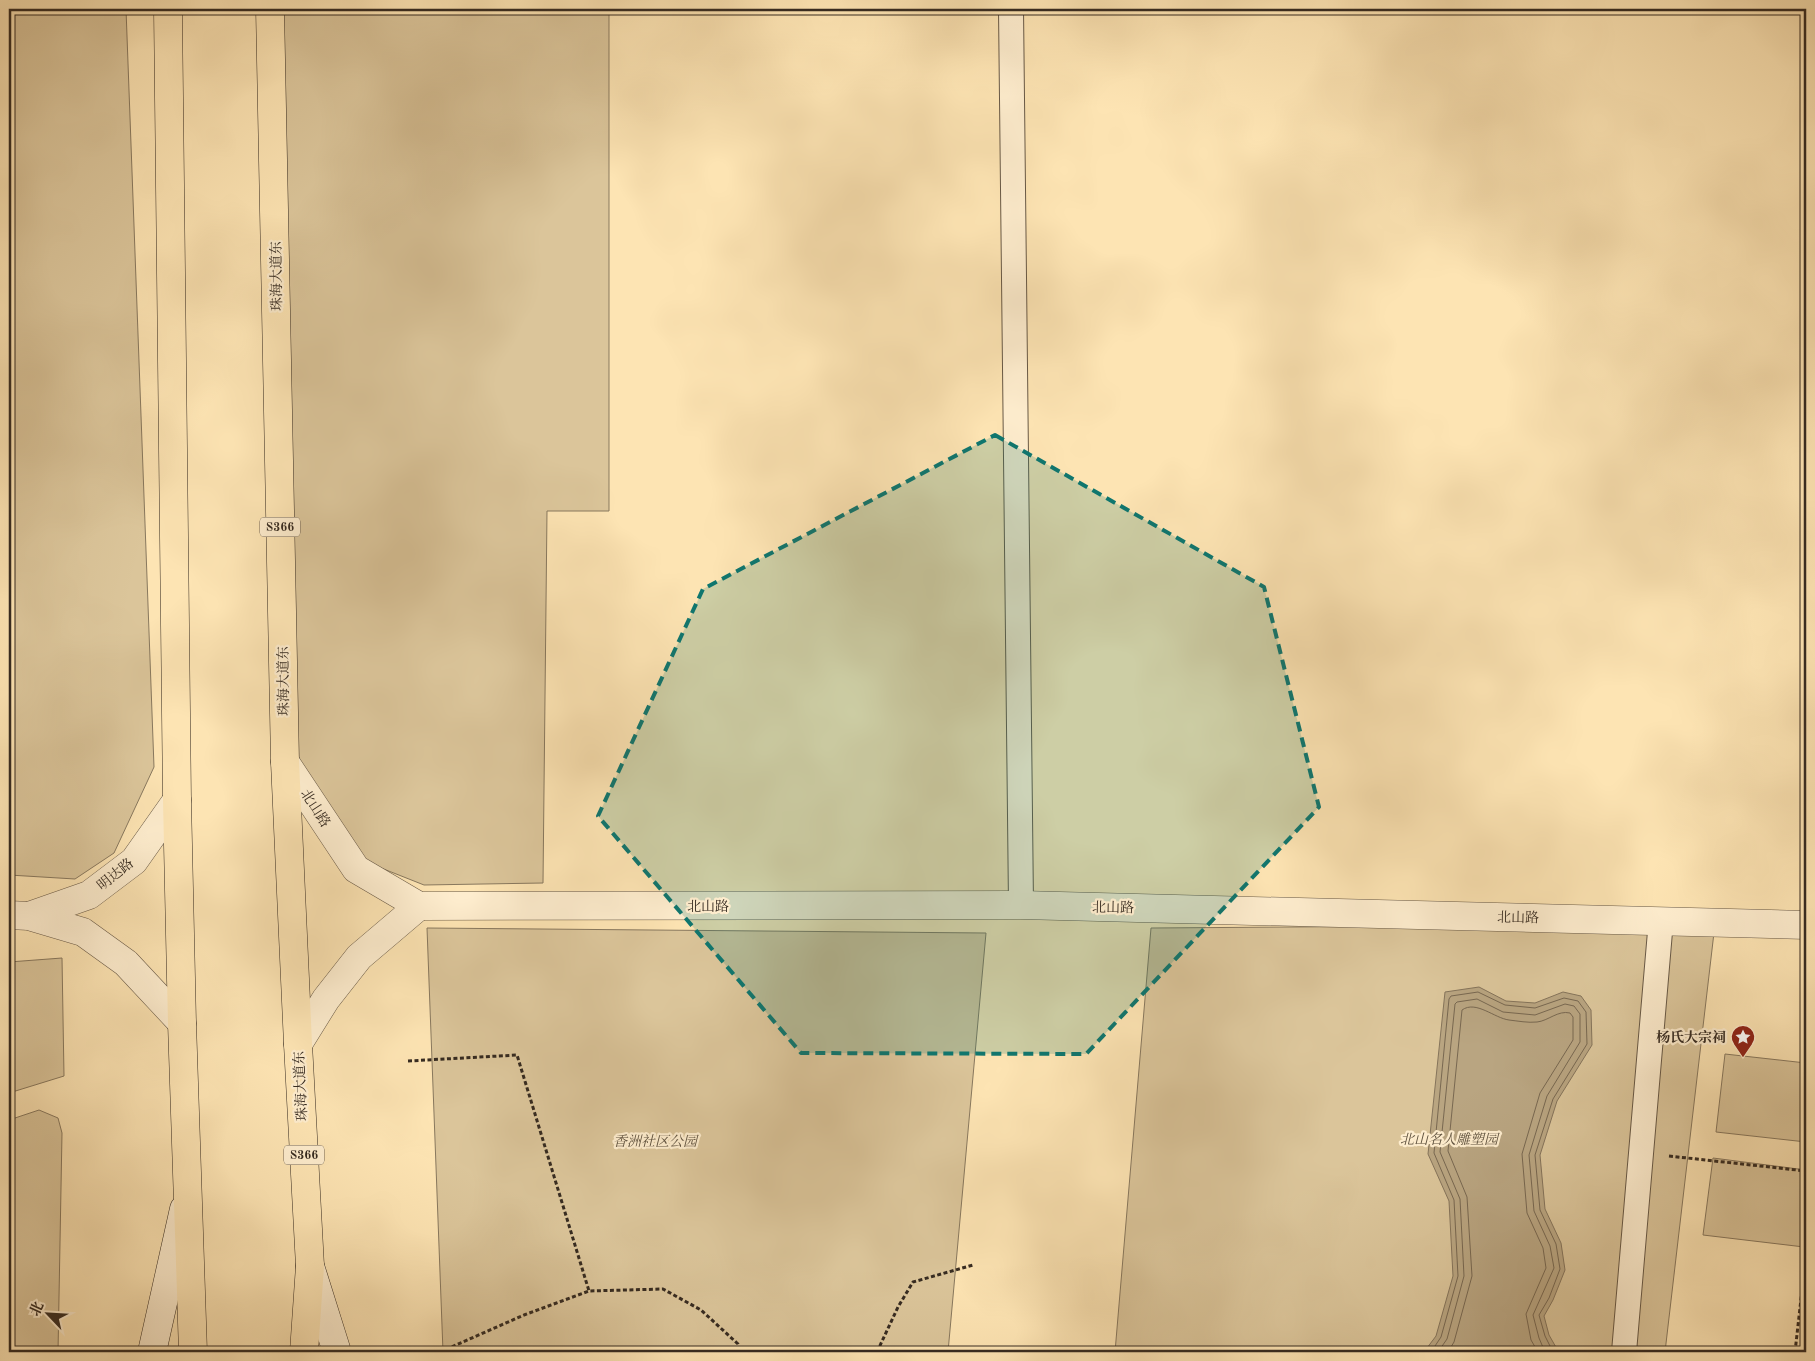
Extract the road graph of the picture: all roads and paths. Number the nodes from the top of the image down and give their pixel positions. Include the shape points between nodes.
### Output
1 (168, 9) edge
2 (270, 9) edge
3 (1011, 9) edge
4 (285, 762) junction
5 (177, 800) junction
6 (1021, 905) junction
7 (419, 906) junction
8 (19, 916) edge
9 (1661, 920) junction
10 (1806, 925) edge
11 (182, 1023) junction
12 (298, 1044) junction
13 (408, 1061) dead end
14 (1641, 1153) junction
15 (1806, 1171) edge
16 (187, 1193) junction
17 (1806, 1255) edge
18 (973, 1265) dead end
19 (310, 1266) junction
20 (589, 1292) junction
21 (152, 1352) edge
22 (193, 1352) edge
23 (304, 1352) edge
24 (337, 1352) edge
25 (440, 1352) edge
26 (741, 1352) edge
27 (877, 1352) edge
28 (1624, 1352) edge
29 (1795, 1352) edge

1 - 5 highway
2 - 4 highway, 珠海大道东 / S366
3 - 6 street
4 - 7 street, 北山路 via 356,869
4 - 12 highway, 珠海大道东 / S366
5 - 8 street, 明达路 via 134,861 89,895
5 - 11 highway
6 - 7 street, 北山路
6 - 9 street, 北山路
7 - 12 street via 359,957 326,999
8 - 11 street, 明达路 via 84,932 126,963
9 - 10 street, 北山路
9 - 14 street
11 - 16 highway
12 - 19 highway, 珠海大道东 / S366
13 - 20 path via 517,1055
14 - 15 path
14 - 28 street
16 - 21 street
16 - 22 highway
17 - 29 path
18 - 27 path via 913,1282
19 - 23 highway, 珠海大道东 / S366
19 - 24 street
20 - 25 path via 524,1315
20 - 26 path via 663,1289 701,1310 738,1344

